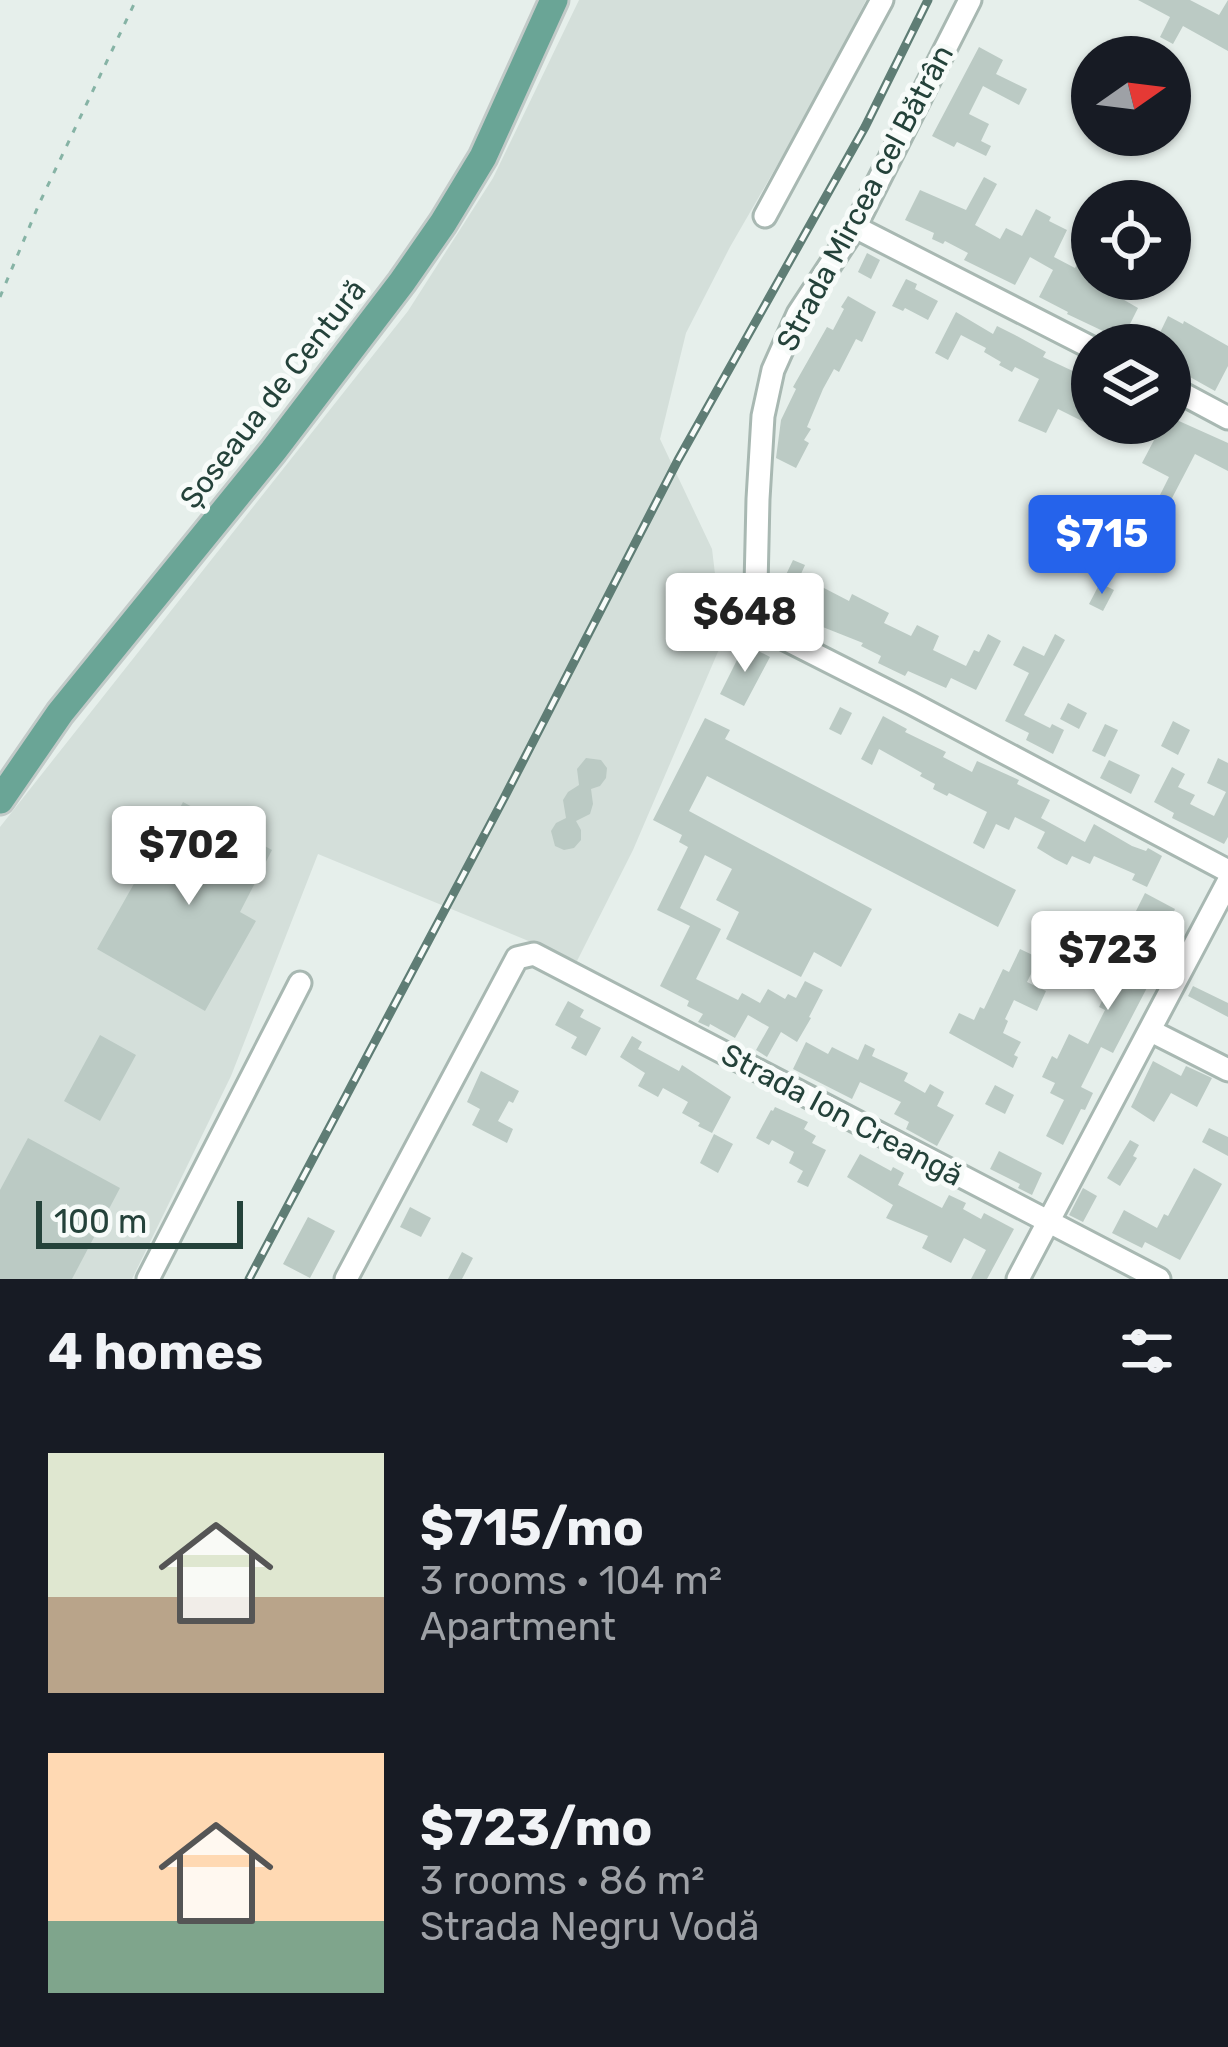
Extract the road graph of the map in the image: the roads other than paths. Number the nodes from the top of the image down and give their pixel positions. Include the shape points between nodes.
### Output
1 (554, 0) edge
2 (882, 0) edge
3 (970, 0) edge
4 (765, 216) dead end
5 (855, 227) junction
6 (1071, 336) edge
7 (1191, 399) edge
8 (1228, 418) edge
9 (0, 800) edge
10 (1228, 871) edge
11 (1228, 881) edge
12 (300, 983) dead end
13 (1151, 1030) junction
14 (1228, 1070) edge
15 (1049, 1223) junction
16 (348, 1278) edge
17 (148, 1279) edge
18 (1018, 1279) edge
19 (1159, 1279) edge

1 - 9 main road, Șoseaua de Centură via 483,157 443,223
2 - 4 street
3 - 5 street, Strada Mircea cel Bătrân
5 - 6 street
5 - 10 street, Strada Mircea cel Bătrân via 773,370 758,499 756,586 767,631
7 - 8 street
11 - 13 street
12 - 17 street
13 - 14 street
13 - 15 street
15 - 16 street, Strada Ion Creangă via 534,954 517,958
15 - 18 street
15 - 19 street, Strada Ion Creangă

